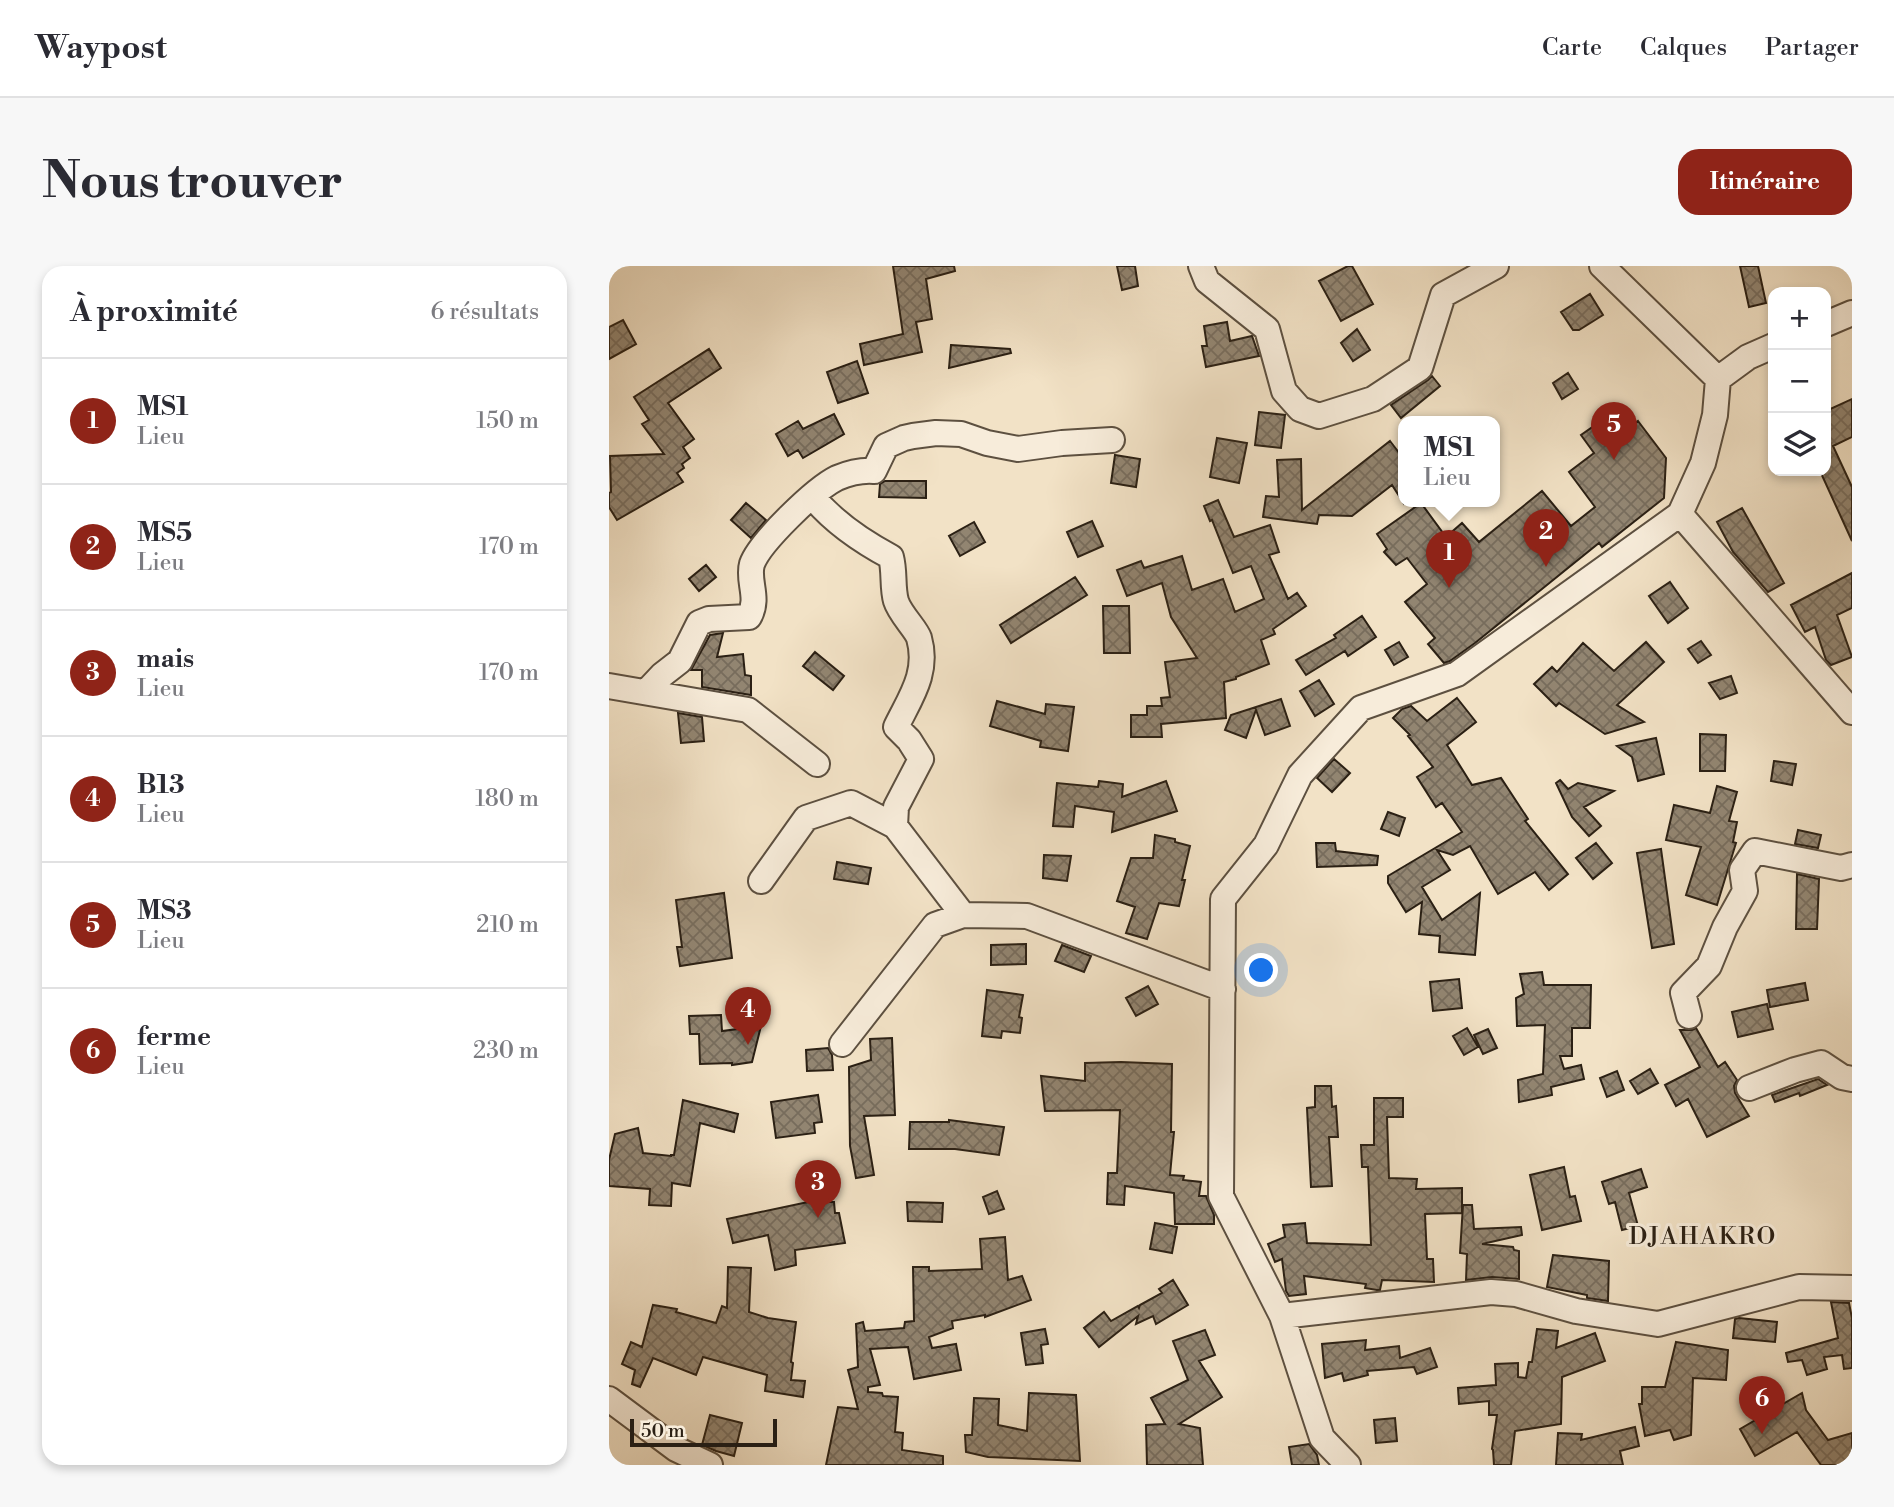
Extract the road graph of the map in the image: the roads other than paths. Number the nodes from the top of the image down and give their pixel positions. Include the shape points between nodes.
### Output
1 (1201, 266) edge
2 (1496, 266) edge
3 (1602, 266) edge
4 (1852, 313) edge
5 (1831, 322) edge
6 (1768, 348) edge
7 (1718, 379) junction
8 (1112, 440) dead end
9 (812, 496) junction
10 (1680, 514) junction
11 (609, 686) edge
12 (646, 692) junction
13 (1852, 712) edge
14 (817, 764) dead end
15 (895, 826) junction
16 (1852, 865) edge
17 (761, 881) dead end
18 (963, 915) junction
19 (1223, 989) junction
20 (1689, 1016) dead end
21 (842, 1044) dead end
22 (1852, 1079) edge
23 (1749, 1088) dead end
24 (1852, 1288) edge
25 (1282, 1316) junction
26 (609, 1399) edge
27 (711, 1465) edge
28 (1348, 1465) edge

1 - 2 street via 1207,281 1267,328 1284,391 1300,410 1319,416 1373,399 1420,368 1443,295
3 - 7 street
4 - 5 street
6 - 7 street
7 - 10 street via 1703,463
8 - 9 street via 1018,449 961,434 912,436 886,446 874,471 860,470 836,479
9 - 12 street via 767,540 752,565 754,608 749,617 699,623 680,661
9 - 15 street via 864,542 891,557 895,601 919,636 922,662 918,683 896,727 921,759 896,807
10 - 13 street
10 - 19 street via 1457,674 1361,708 1300,775 1266,845 1223,899
11 - 12 street
12 - 14 street via 748,710
15 - 17 street via 851,803 806,818
15 - 18 street
16 - 20 street via 1840,868 1755,851 1742,870 1745,891 1709,966 1683,993
18 - 19 street via 1027,916
18 - 21 street via 935,925
19 - 25 street via 1221,1196
22 - 23 street via 1821,1063
24 - 25 street via 1799,1287 1658,1324 1491,1292
25 - 28 street via 1322,1438
26 - 27 street via 676,1449

